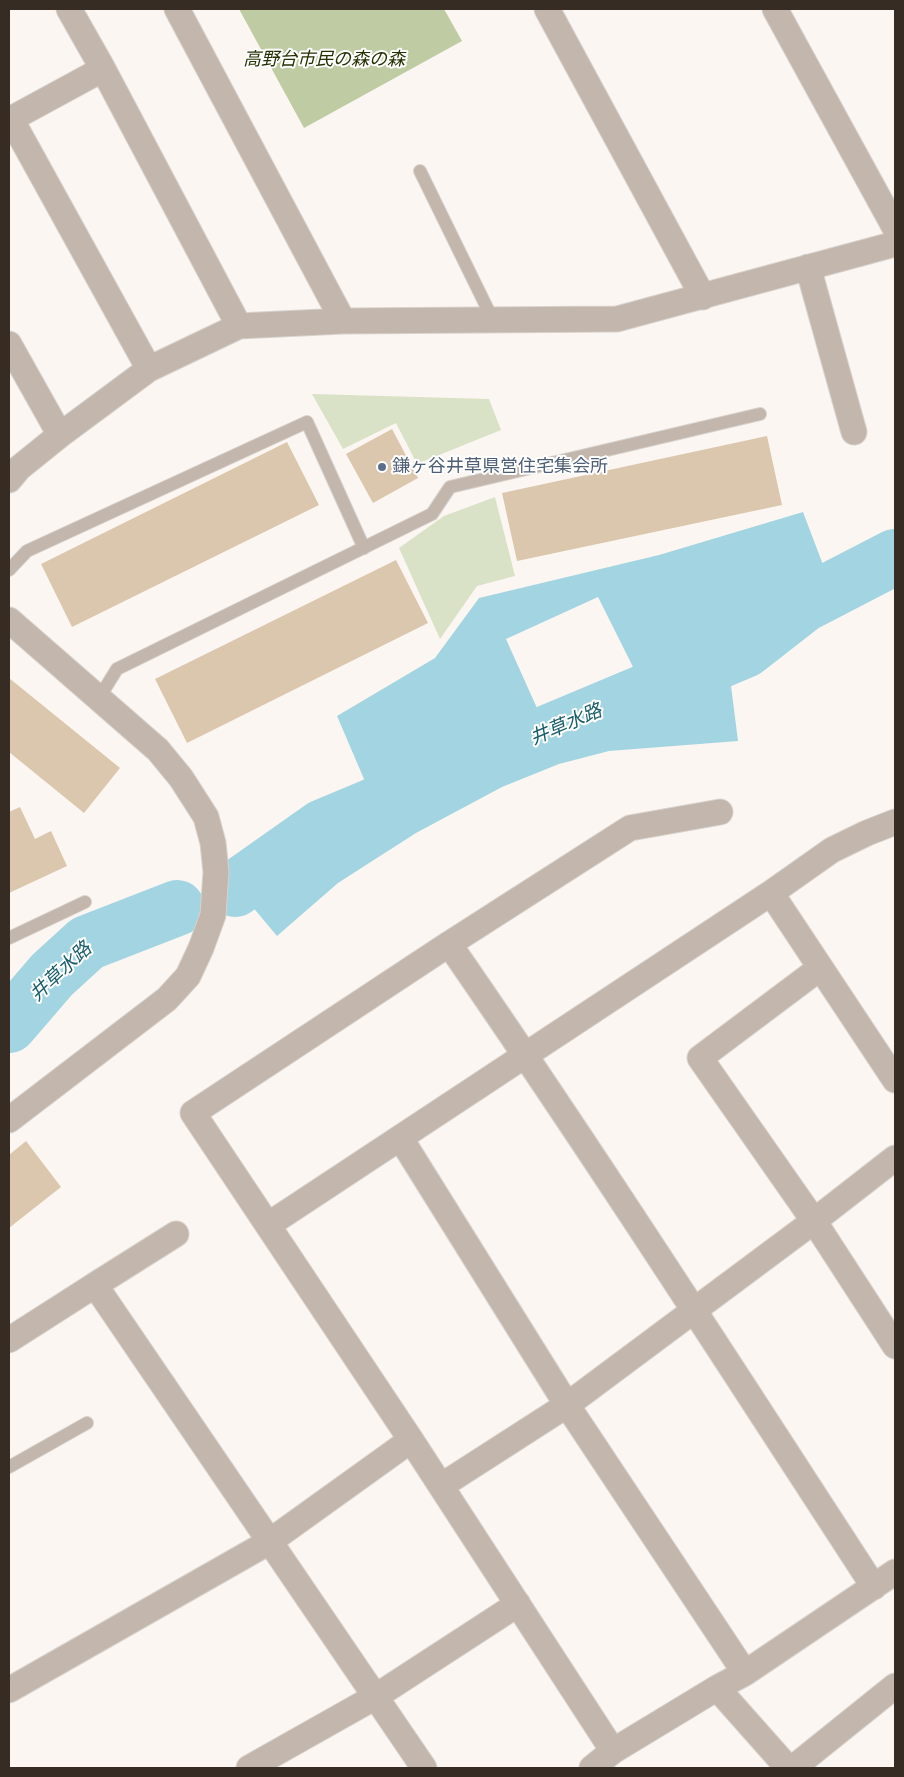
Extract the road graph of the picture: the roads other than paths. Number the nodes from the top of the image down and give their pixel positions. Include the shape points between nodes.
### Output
1 (69, 9) edge
2 (177, 9) edge
3 (547, 9) edge
4 (774, 9) edge
5 (103, 69) junction
6 (420, 172) dead end
7 (895, 228) edge
8 (895, 244) edge
9 (808, 268) junction
10 (703, 297) junction
11 (493, 320) junction
12 (343, 321) junction
13 (239, 326) junction
14 (9, 344) edge
15 (148, 369) junction
16 (760, 414) dead end
17 (854, 432) dead end
18 (60, 435) junction
19 (12, 466) edge
20 (364, 548) junction
21 (9, 570) edge
22 (9, 620) edge
23 (99, 698) junction
24 (720, 812) dead end
25 (895, 822) edge
26 (771, 893) junction
27 (85, 902) dead end
28 (9, 938) edge
29 (449, 944) junction
30 (820, 968) junction
31 (526, 1055) junction
32 (895, 1080) edge
33 (9, 1120) edge
34 (401, 1139) junction
35 (895, 1158) edge
36 (814, 1221) junction
37 (268, 1225) junction
38 (176, 1234) dead end
39 (95, 1285) junction
40 (694, 1310) junction
41 (9, 1340) edge
42 (895, 1346) edge
43 (567, 1405) junction
44 (87, 1423) dead end
45 (411, 1440) junction
46 (9, 1467) edge
47 (441, 1486) junction
48 (269, 1542) junction
49 (895, 1572) edge
50 (874, 1587) junction
51 (518, 1604) junction
52 (745, 1673) junction
53 (717, 1688) junction
54 (9, 1690) edge
55 (894, 1690) edge
56 (375, 1696) junction
57 (613, 1751) junction
58 (249, 1768) edge
59 (424, 1768) edge
60 (592, 1768) edge
61 (788, 1768) edge
62 (793, 1768) edge

1 - 5 street
2 - 12 street
3 - 10 street
4 - 7 street
5 - 13 street
5 - 15 street via 11,119
6 - 11 lane
8 - 9 street
9 - 10 street
9 - 17 street
10 - 11 street via 617,319
11 - 12 street
12 - 13 street
13 - 15 street
14 - 18 street
15 - 18 street
16 - 20 lane via 450,487 432,514
18 - 19 street
20 - 21 lane via 307,422 27,551
20 - 23 lane via 117,669
22 - 23 street
23 - 33 street via 158,750 206,817 216,872 213,915 188,976 167,999
24 - 29 street via 630,828
25 - 26 street via 832,850
26 - 30 street
26 - 31 street
27 - 28 lane
29 - 31 street
29 - 37 street via 193,1113
30 - 32 street
30 - 36 street via 700,1058
31 - 34 street
31 - 40 street
34 - 37 street
34 - 43 street
35 - 36 street
36 - 40 street
36 - 42 street
37 - 45 street
38 - 39 street
39 - 41 street
39 - 48 street
40 - 43 street
40 - 50 street
43 - 47 street
43 - 52 street
44 - 46 lane
45 - 47 street
45 - 48 street
47 - 51 street
48 - 54 street
48 - 56 street
49 - 50 street
50 - 52 street
51 - 56 street
51 - 57 street
52 - 53 street
53 - 57 street
53 - 61 street
55 - 62 street
56 - 58 street
56 - 59 street
57 - 60 street

